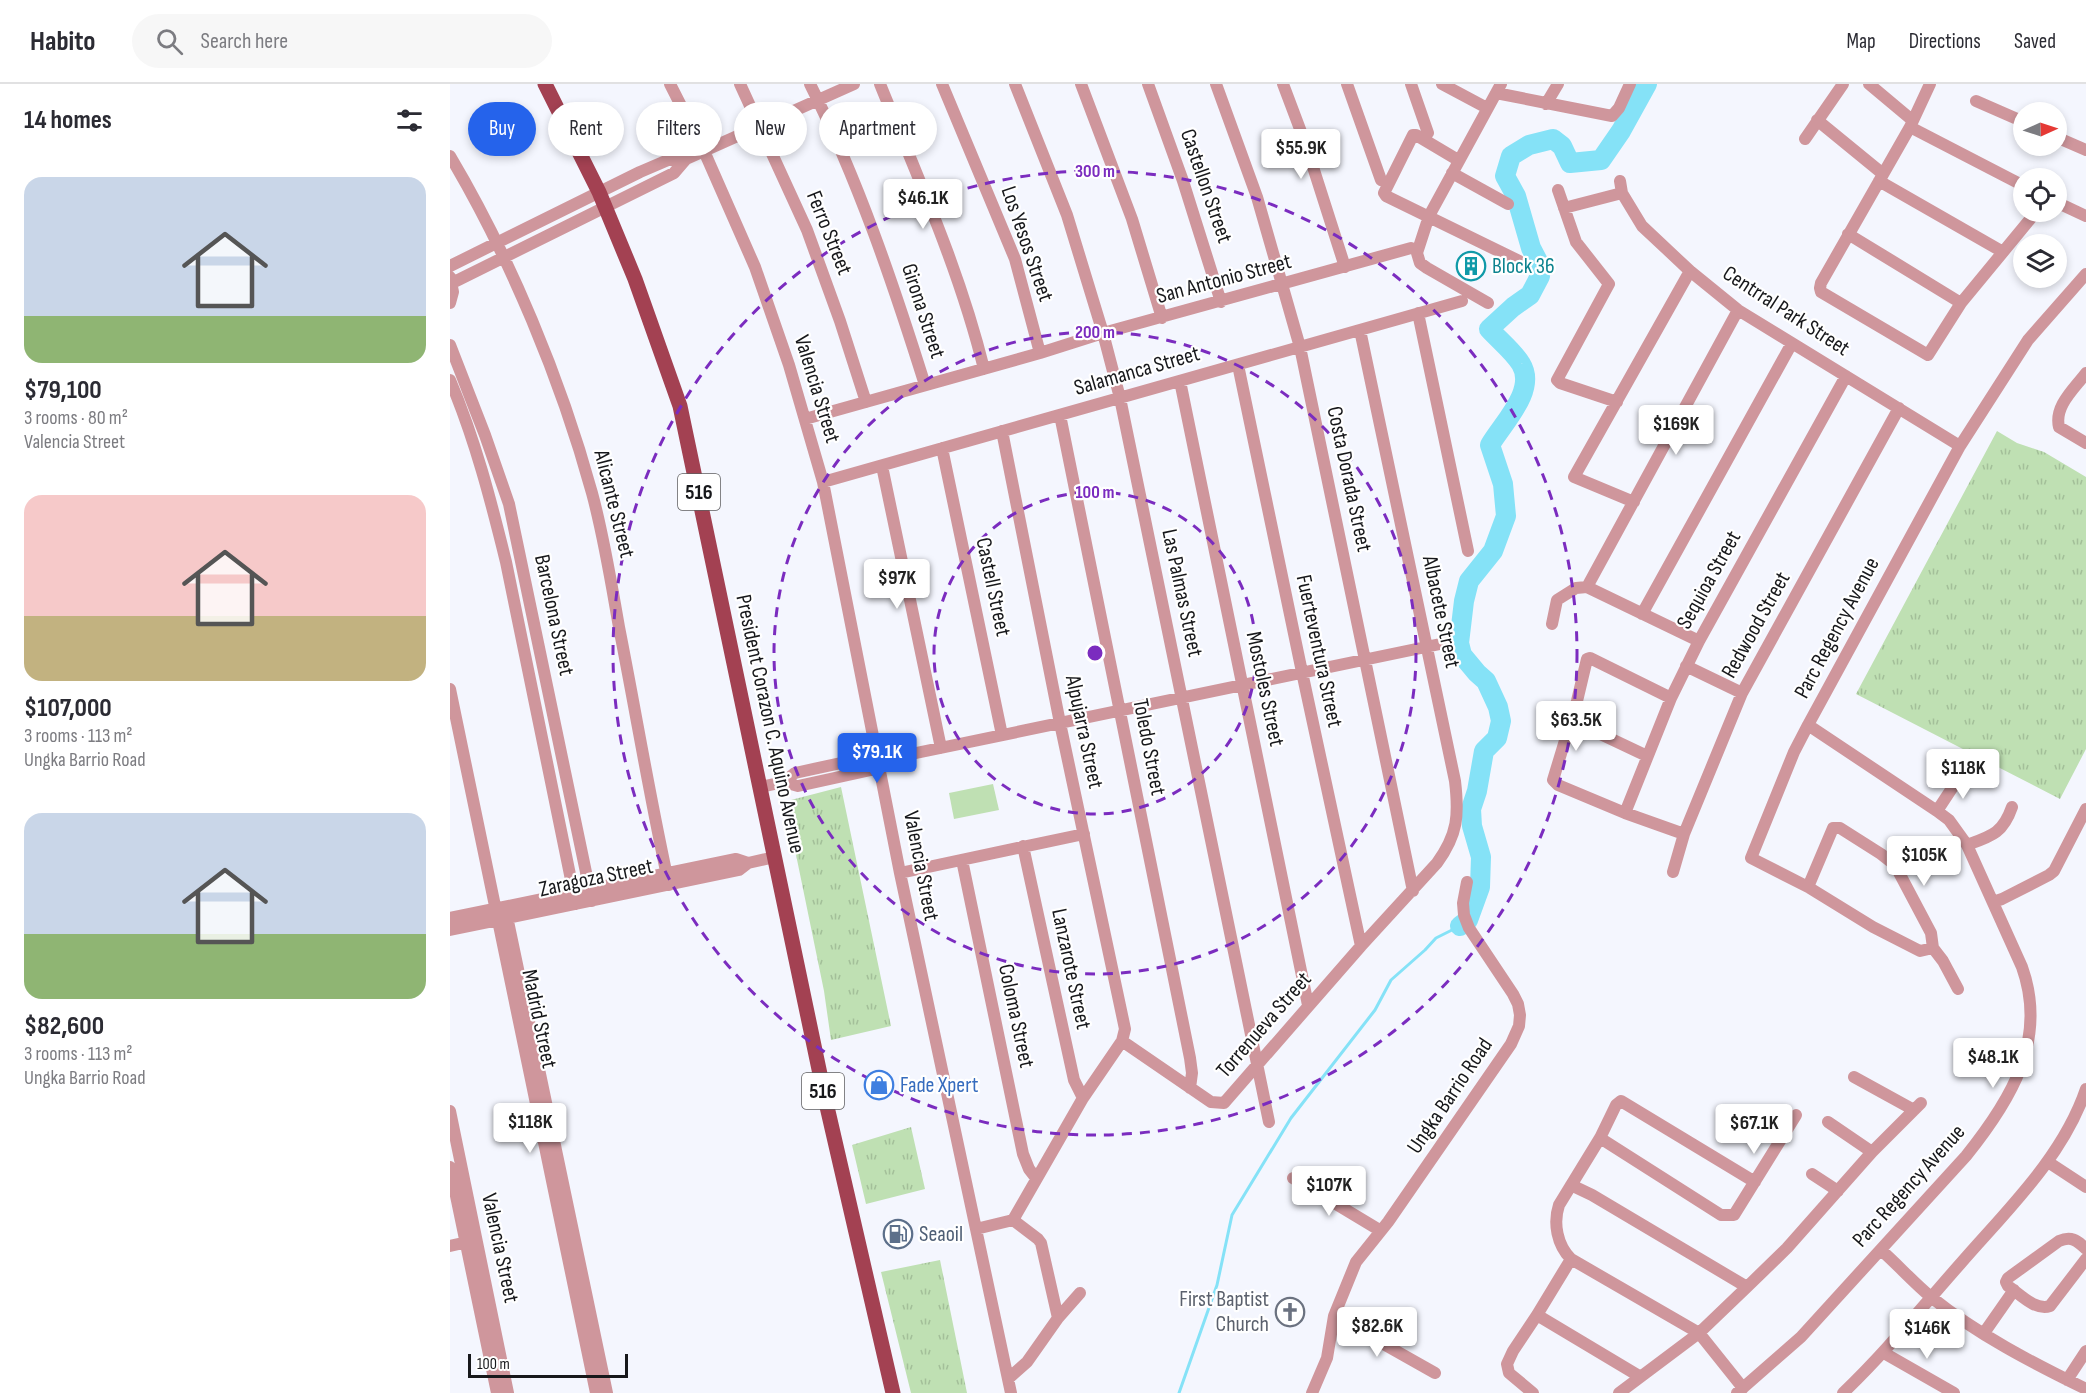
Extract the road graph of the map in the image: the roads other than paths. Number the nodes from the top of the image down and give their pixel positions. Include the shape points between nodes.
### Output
1 (545, 84) edge
2 (670, 84) edge
3 (740, 84) edge
4 (810, 84) edge
5 (854, 84) edge
6 (880, 84) edge
7 (942, 84) edge
8 (1015, 84) edge
9 (1081, 84) edge
10 (1148, 84) edge
11 (1216, 84) edge
12 (1283, 84) edge
13 (1347, 84) edge
14 (1411, 84) edge
15 (1442, 84) edge
16 (1558, 84) edge
17 (1630, 84) edge
18 (1843, 84) edge
19 (1869, 84) edge
20 (1930, 84) edge
21 (1498, 88) edge
22 (818, 99) junction
23 (1976, 101) dead end
24 (679, 102) edge
25 (749, 102) edge
26 (807, 104) edge
27 (1546, 104) junction
28 (1487, 108) junction
29 (2013, 117) edge
30 (1817, 120) junction
31 (1911, 123) junction
32 (1428, 133) dead end
33 (1805, 140) dead end
34 (2067, 142) edge
35 (2086, 150) edge
36 (450, 156) edge
37 (693, 156) edge
38 (706, 156) edge
39 (774, 156) edge
40 (1458, 160) junction
41 (1452, 173) junction
42 (1881, 178) junction
43 (1381, 180) dead end
44 (2013, 180) edge
45 (1558, 189) dead end
46 (601, 199) junction
47 (1508, 204) dead end
48 (2067, 207) edge
49 (1564, 208) junction
50 (1429, 216) junction
51 (2086, 216) edge
52 (2028, 222) edge
53 (1848, 234) junction
54 (496, 243) junction
55 (1411, 248) dead end
56 (2003, 252) junction
57 (503, 257) junction
58 (1519, 261) dead end
59 (450, 266) edge
60 (1345, 267) junction
61 (1690, 271) junction
62 (2085, 276) edge
63 (451, 280) edge
64 (1284, 284) junction
65 (1462, 301) dead end
66 (1221, 302) junction
67 (450, 303) edge
68 (1488, 303) dead end
69 (1961, 303) junction
70 (1738, 310) junction
71 (1418, 314) junction
72 (1162, 318) junction
73 (1360, 330) junction
74 (1103, 333) junction
75 (1792, 343) junction
76 (450, 345) edge
77 (1300, 347) junction
78 (1040, 354) junction
79 (1238, 364) junction
80 (984, 369) junction
81 (2086, 373) edge
82 (1846, 376) junction
83 (450, 380) edge
84 (1180, 381) junction
85 (925, 385) junction
86 (1120, 398) junction
87 (866, 402) junction
88 (1617, 402) junction
89 (1899, 408) junction
90 (1060, 415) junction
91 (805, 419) junction
92 (1002, 431) junction
93 (2086, 443) edge
94 (1960, 446) junction
95 (942, 448) junction
96 (882, 465) junction
97 (823, 482) junction
98 (1634, 502) junction
99 (1468, 551) dead end
100 (1587, 587) junction
101 (1642, 614) junction
102 (1552, 624) dead end
103 (1698, 641) junction
104 (1445, 642) dead end
105 (1426, 646) junction
106 (1365, 659) junction
107 (1686, 666) junction
108 (1302, 672) junction
109 (1243, 684) junction
110 (450, 688) edge
111 (1742, 693) junction
112 (1182, 697) junction
113 (1671, 698) junction
114 (1120, 710) junction
115 (1571, 720) junction
116 (1060, 723) junction
117 (1808, 725) junction
118 (1002, 735) junction
119 (940, 748) junction
120 (878, 755) junction
121 (1647, 756) junction
122 (892, 758) junction
123 (880, 768) junction
124 (1962, 773) dead end
125 (784, 782) junction
126 (760, 788) junction
127 (2012, 807) dead end
128 (1937, 811) junction
129 (1625, 813) junction
130 (2084, 815) edge
131 (1084, 834) junction
132 (1684, 834) junction
133 (1967, 845) junction
134 (1023, 846) junction
135 (775, 857) junction
136 (962, 860) junction
137 (1672, 872) dead end
138 (900, 873) junction
139 (668, 879) junction
140 (1467, 882) dead end
141 (1808, 887) junction
142 (1413, 891) junction
143 (591, 895) junction
144 (575, 898) junction
145 (1993, 902) junction
146 (501, 913) junction
147 (450, 918) edge
148 (450, 930) edge
149 (1361, 946) junction
150 (1933, 948) junction
151 (1958, 989) dead end
152 (1308, 1005) junction
153 (1122, 1041) junction
154 (1257, 1063) junction
155 (1854, 1077) dead end
156 (1190, 1088) junction
157 (2086, 1089) edge
158 (1083, 1098) junction
159 (450, 1112) edge
160 (2082, 1112) edge
161 (1796, 1115) dead end
162 (1269, 1122) dead end
163 (1828, 1122) dead end
164 (1599, 1138) junction
165 (1872, 1152) junction
166 (2048, 1162) junction
167 (450, 1167) edge
168 (1812, 1174) dead end
169 (1036, 1178) junction
170 (1293, 1178) dead end
171 (1755, 1182) junction
172 (1571, 1185) junction
173 (2086, 1187) edge
174 (1838, 1191) junction
175 (1013, 1220) junction
176 (975, 1229) junction
177 (1381, 1231) junction
178 (471, 1241) junction
179 (450, 1246) edge
180 (2086, 1249) edge
181 (1881, 1250) junction
182 (1571, 1259) junction
183 (2086, 1259) edge
184 (1747, 1287) junction
185 (2014, 1290) junction
186 (1080, 1293) dead end
187 (1931, 1297) junction
188 (1334, 1316) junction
189 (1537, 1316) junction
190 (1058, 1318) junction
191 (1699, 1333) junction
192 (1984, 1333) junction
193 (2086, 1351) edge
194 (1884, 1353) junction
195 (1435, 1373) dead end
196 (1639, 1376) junction
197 (1009, 1378) junction
198 (2067, 1380) junction
199 (2086, 1389) edge
200 (1740, 1391) edge
201 (1315, 1392) edge
202 (496, 1393) edge
203 (508, 1393) edge
204 (596, 1393) edge
205 (607, 1393) edge
206 (893, 1393) edge
207 (1011, 1393) edge
208 (1533, 1393) edge
209 (1618, 1393) edge
210 (1844, 1393) edge
211 (1954, 1393) edge

1 - 46 main road, President Corazon C. Aquino Avenue
2 - 24 street, Valencia Street
3 - 25 street, Ferro Street
4 - 22 street, Girona Street
5 - 22 street
6 - 80 street via 953,265
7 - 78 street, Los Yesos Street via 1015,259
8 - 74 street, Las Palmas Street via 1067,215
9 - 72 street via 1132,219
10 - 66 street, Castellon Street
11 - 64 street, Costa Dorada Street
12 - 60 street
13 - 43 street
14 - 32 street
15 - 28 street
16 - 27 street
17 - 27 street via 1612,116
18 - 30 street
19 - 31 street
20 - 31 street
21 - 27 street
21 - 28 street
22 - 26 street
22 - 85 street, Girona Street via 892,283
23 - 29 street
28 - 40 street
30 - 33 street
30 - 42 street
31 - 42 street
31 - 44 street
34 - 35 street
36 - 54 street, Alicante Street
37 - 46 street via 674,173
38 - 91 street, Valencia Street via 755,267
39 - 87 street, Ferro Street via 807,230
40 - 41 street
40 - 50 street via 1416,135 1411,137 1384,193
41 - 47 street
41 - 50 street
42 - 53 street
42 - 56 street
45 - 49 street
46 - 54 street
46 - 57 street
46 - 126 main road, President Corazon C. Aquino Avenue / 516 via 635,279 680,406
48 - 51 street
49 - 61 street, Centrral Park Street via 1621,187 1641,226
49 - 88 street via 1576,242 1609,284 1557,380
50 - 58 street
50 - 68 street via 1417,253 1420,263
52 - 56 street
53 - 69 street
53 - 69 street via 1820,290 1928,355
54 - 57 street, Alicante Street
54 - 59 street
55 - 60 street, San Antonio Street
56 - 69 street
57 - 63 street
57 - 139 street, Alicante Street via 538,338 592,495
60 - 64 street, San Antonio Street
61 - 70 street, Centrral Park Street
61 - 88 street
62 - 94 street, Parc Regency Avenue via 2028,339
63 - 67 street
64 - 66 street, San Antonio Street
64 - 77 street, Costa Dorada Street
65 - 71 street, Salamanca Street
66 - 72 street, San Antonio Street
70 - 75 street, Centrral Park Street
70 - 98 street
71 - 73 street, Salamanca Street
71 - 99 street
72 - 74 street, San Antonio Street
73 - 77 street, Salamanca Street
73 - 105 street, Albacete Street
74 - 78 street, San Antonio Street
74 - 86 street, Las Palmas Street
75 - 82 street, Centrral Park Street
75 - 101 street
76 - 143 street, Barcelona Street via 509,504
77 - 79 street, Salamanca Street
77 - 106 street, Costa Dorada Street
78 - 80 street, San Antonio Street
79 - 84 street, Salamanca Street
79 - 108 street, Fuerteventura Street
80 - 85 street, San Antonio Street
81 - 93 street via 2059,409 2057,418 2059,427
82 - 89 street, Centrral Park Street
82 - 103 street, Sequioa Street
83 - 144 street, Barcelona Street via 493,508
84 - 86 street, Salamanca Street
84 - 109 street, Mostoles Street
85 - 87 street, San Antonio Street
86 - 90 street, Salamanca Street
86 - 112 street, Las Palmas Street
87 - 91 street, San Antonio Street
88 - 98 street via 1574,477
89 - 94 street, Centrral Park Street
89 - 111 street, Redwood Street
90 - 92 street, Salamanca Street
90 - 114 street, Toledo Street
91 - 97 street, Valencia Street
92 - 95 street, Salamanca Street
92 - 116 street, Alpujarra Street
94 - 117 street, Parc Regency Avenue
95 - 96 street, Salamanca Street
95 - 118 street, Castell Street
96 - 97 street, Salamanca Street
96 - 119 street
97 - 120 street, Valencia Street
98 - 100 street
100 - 101 street
100 - 102 street via 1576,588 1557,600
101 - 103 street
103 - 107 street, Sequioa Street
104 - 105 street
105 - 106 street
105 - 142 street, Albacete Street via 1455,781 1458,813 1447,849
106 - 108 street
106 - 142 street, Costa Dorada Street
107 - 111 street
107 - 113 street, Sequioa Street
108 - 109 street
108 - 149 street, Fuerteventura Street
109 - 112 street
109 - 152 street, Mostoles Street
110 - 146 street, Madrid Street
111 - 132 street, Redwood Street
112 - 114 street
112 - 154 street, Las Palmas Street
113 - 115 street via 1590,658 1585,663
113 - 121 street, Sequioa Street
114 - 116 street
114 - 156 street, Toledo Street via 1190,1058
115 - 121 street
115 - 129 street via 1553,780
116 - 118 street
116 - 131 street, Alpujarra Street
117 - 128 street, Parc Regency Avenue
117 - 141 street via 1751,858
118 - 119 street
119 - 122 street
120 - 122 street
120 - 123 street, Valencia Street
120 - 125 street via 795,773
121 - 129 street, Sequioa Street
122 - 123 street
123 - 125 street via 798,786
123 - 138 street, Valencia Street
124 - 128 street
125 - 126 street
126 - 135 main road, President Corazon C. Aquino Avenue / 516
127 - 133 street via 2000,830
128 - 133 street, Parc Regency Avenue via 1949,820
129 - 132 street
130 - 145 street via 2054,871
131 - 134 street
131 - 153 street, Alpujarra Street via 1124,1024
132 - 137 street, Redwood Street
133 - 145 street, Parc Regency Avenue
134 - 136 street
134 - 158 street, Lanzarote Street via 1074,1080
135 - 139 street, Zaragoza Street via 748,863 736,859
135 - 206 main road, President Corazon C. Aquino Avenue / 516
136 - 138 street
136 - 169 street, Coloma Street via 1023,1154
138 - 176 street, Valencia Street
139 - 143 street, Zaragoza Street
140 - 177 street, Ungka Barrio Road via 1464,915 1518,1004 1519,1026 1511,1044
141 - 150 street via 1920,951
141 - 150 street via 1829,834 1833,828 1840,828 1895,865 1931,933
142 - 149 street, Torrenueva Street
143 - 144 street, Zaragoza Street
144 - 146 street, Zaragoza Street
145 - 181 street, Parc Regency Avenue via 2029,986 2031,1017 2024,1062 1987,1130
146 - 147 street, Zaragoza Street
146 - 148 street, Zaragoza Street
146 - 204 street, Madrid Street
146 - 205 street, Madrid Street
149 - 152 street, Torrenueva Street
150 - 151 street
152 - 154 street, Torrenueva Street
153 - 156 street, Torrenueva Street
153 - 158 street
154 - 156 street, Torrenueva Street via 1224,1103 1211,1102
154 - 162 street, Las Palmas Street
155 - 165 street via 1917,1107
157 - 160 street
158 - 169 street
159 - 178 street, Valencia Street
160 - 166 street
161 - 171 street
163 - 165 street
164 - 171 street via 1721,1215 1734,1215
164 - 171 street via 1621,1101
164 - 172 street
165 - 174 street
166 - 173 street
166 - 187 street
167 - 178 street, Valencia Street
168 - 174 street
169 - 175 street
170 - 177 street
172 - 182 street via 1555,1217 1561,1245
172 - 184 street
174 - 184 street
175 - 176 street
175 - 190 street via 1041,1243
176 - 197 street, Valencia Street
177 - 188 street, Ungka Barrio Road via 1351,1272
178 - 179 street
178 - 202 street, Valencia Street
178 - 203 street, Valencia Street
180 - 185 street via 2075,1239 2059,1241 2008,1278 2006,1282
181 - 187 street
181 - 200 street, Parc Regency Avenue via 1801,1337
182 - 189 street
182 - 191 street
183 - 185 street via 2050,1306 2036,1305
184 - 191 street
185 - 192 street
186 - 190 street
187 - 192 street
187 - 194 street
188 - 195 street
188 - 201 street, Ungka Barrio Road via 1327,1358
189 - 196 street
189 - 208 street via 1507,1364 1509,1373
190 - 197 street via 1027,1362
191 - 196 street
191 - 200 street
192 - 198 street
193 - 198 street
194 - 210 street
194 - 211 street
196 - 209 street
197 - 207 street, Valencia Street
198 - 199 street

